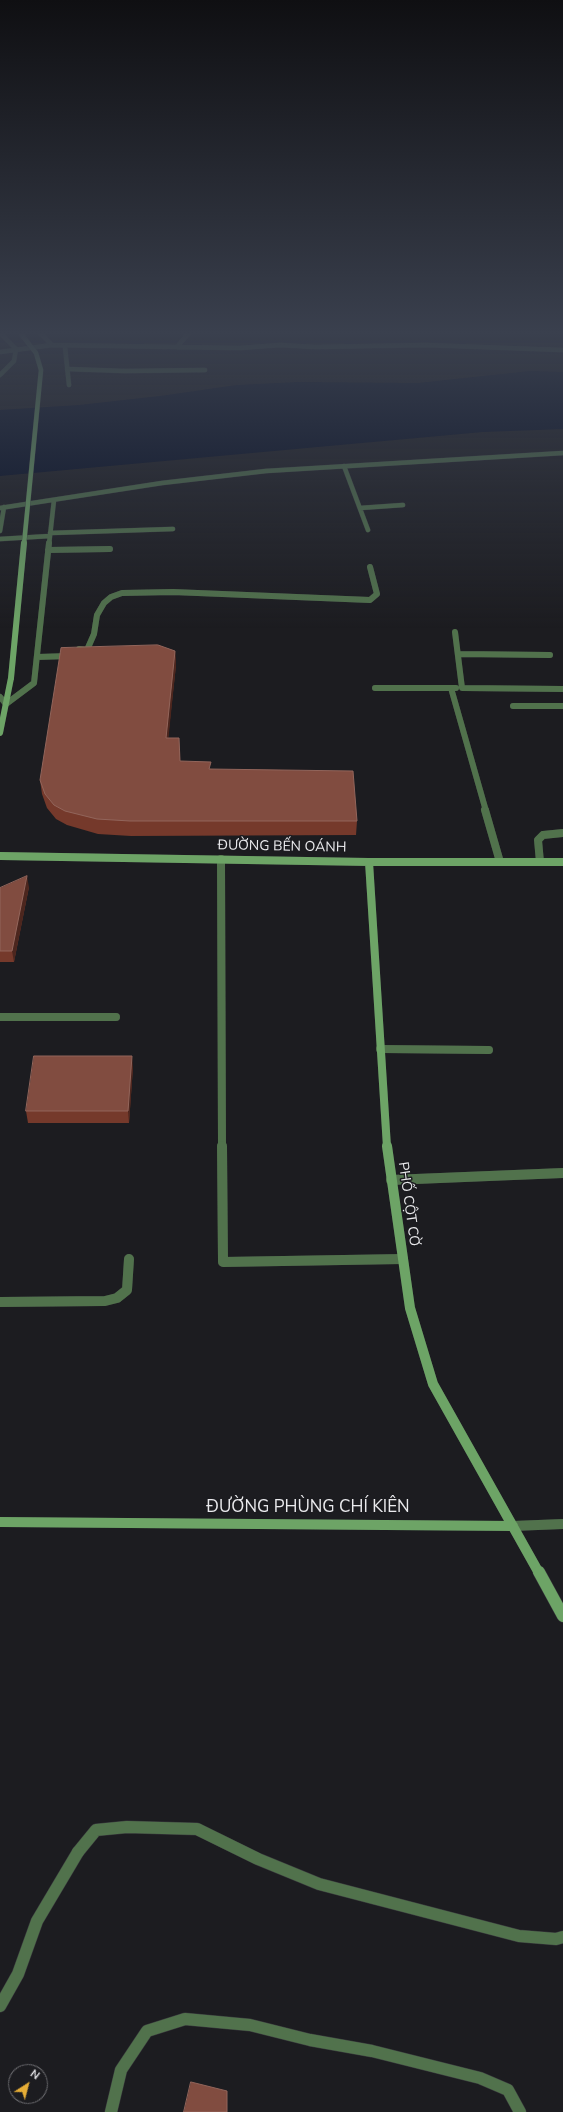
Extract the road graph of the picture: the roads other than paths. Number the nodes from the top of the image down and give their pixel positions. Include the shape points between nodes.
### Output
1 (36, 433) edge
2 (563, 453) edge
3 (344, 466) junction
4 (54, 500) junction
5 (403, 505) dead end
6 (2, 507) edge
7 (360, 508) junction
8 (173, 529) dead end
9 (368, 530) dead end
10 (0, 531) edge
11 (50, 535) junction
12 (0, 538) edge
13 (110, 549) dead end
14 (48, 550) junction
15 (370, 567) dead end
16 (454, 632) dead end
17 (458, 654) junction
18 (550, 655) dead end
19 (37, 657) junction
20 (375, 688) dead end
21 (451, 688) junction
22 (462, 688) junction
23 (563, 689) edge
24 (0, 697) edge
25 (6, 704) junction
26 (513, 706) dead end
27 (563, 706) edge
28 (0, 733) edge
29 (563, 833) edge
30 (0, 856) edge
31 (221, 859) junction
32 (369, 862) junction
33 (500, 862) junction
34 (540, 862) junction
35 (563, 862) edge
36 (0, 1017) edge
37 (116, 1017) dead end
38 (380, 1049) junction
39 (489, 1050) dead end
40 (563, 1173) edge
41 (392, 1180) junction
42 (129, 1259) dead end
43 (403, 1259) junction
44 (0, 1302) edge
45 (0, 1522) edge
46 (563, 1524) edge
47 (513, 1526) junction
48 (563, 1616) edge
49 (563, 1938) edge
50 (0, 2006) edge
51 (111, 2112) edge
52 (520, 2112) edge

1 - 25 street, bridge via 11,678
2 - 3 street
3 - 4 street via 210,477
3 - 7 street
4 - 6 street
4 - 11 street
5 - 7 street
6 - 10 street
7 - 9 street
8 - 11 street
11 - 12 street
11 - 14 street
13 - 14 street
14 - 19 street
15 - 19 street via 377,594 370,600 173,592 122,594 111,597 104,603 97,615 94,634 87,650 71,649 69,657
16 - 17 street
17 - 18 street
17 - 22 street
19 - 25 street via 34,683
20 - 21 street
21 - 22 street
21 - 33 street
22 - 23 street
24 - 25 street
25 - 28 street
26 - 27 street
29 - 34 street via 543,835 538,840
30 - 31 street, ĐƯỜNG BẾN OÁNH
31 - 32 street, ĐƯỜNG BẾN OÁNH
31 - 43 street via 223,1262
32 - 33 street, ĐƯỜNG BẾN OÁNH
32 - 38 street, PHỐ CỘT CỜ
33 - 34 street, ĐƯỜNG BẾN OÁNH
34 - 35 street, ĐƯỜNG BẾN OÁNH
36 - 37 street
38 - 39 street
38 - 41 street, PHỐ CỘT CỜ via 386,1140
40 - 41 street
41 - 43 street, PHỐ CỘT CỜ
42 - 44 street via 127,1290 117,1298 105,1301
43 - 47 street, PHỐ CỘT CỜ via 410,1308 434,1384
45 - 47 street, ĐƯỜNG PHÙNG CHÍ KIÊN
46 - 47 street
47 - 48 street
49 - 50 street via 519,1936 319,1884 197,1829 127,1827 96,1830 78,1852 37,1921 18,1974
51 - 52 street via 121,2070 147,2031 185,2019 250,2025 310,2040 372,2051 480,2078 508,2090

